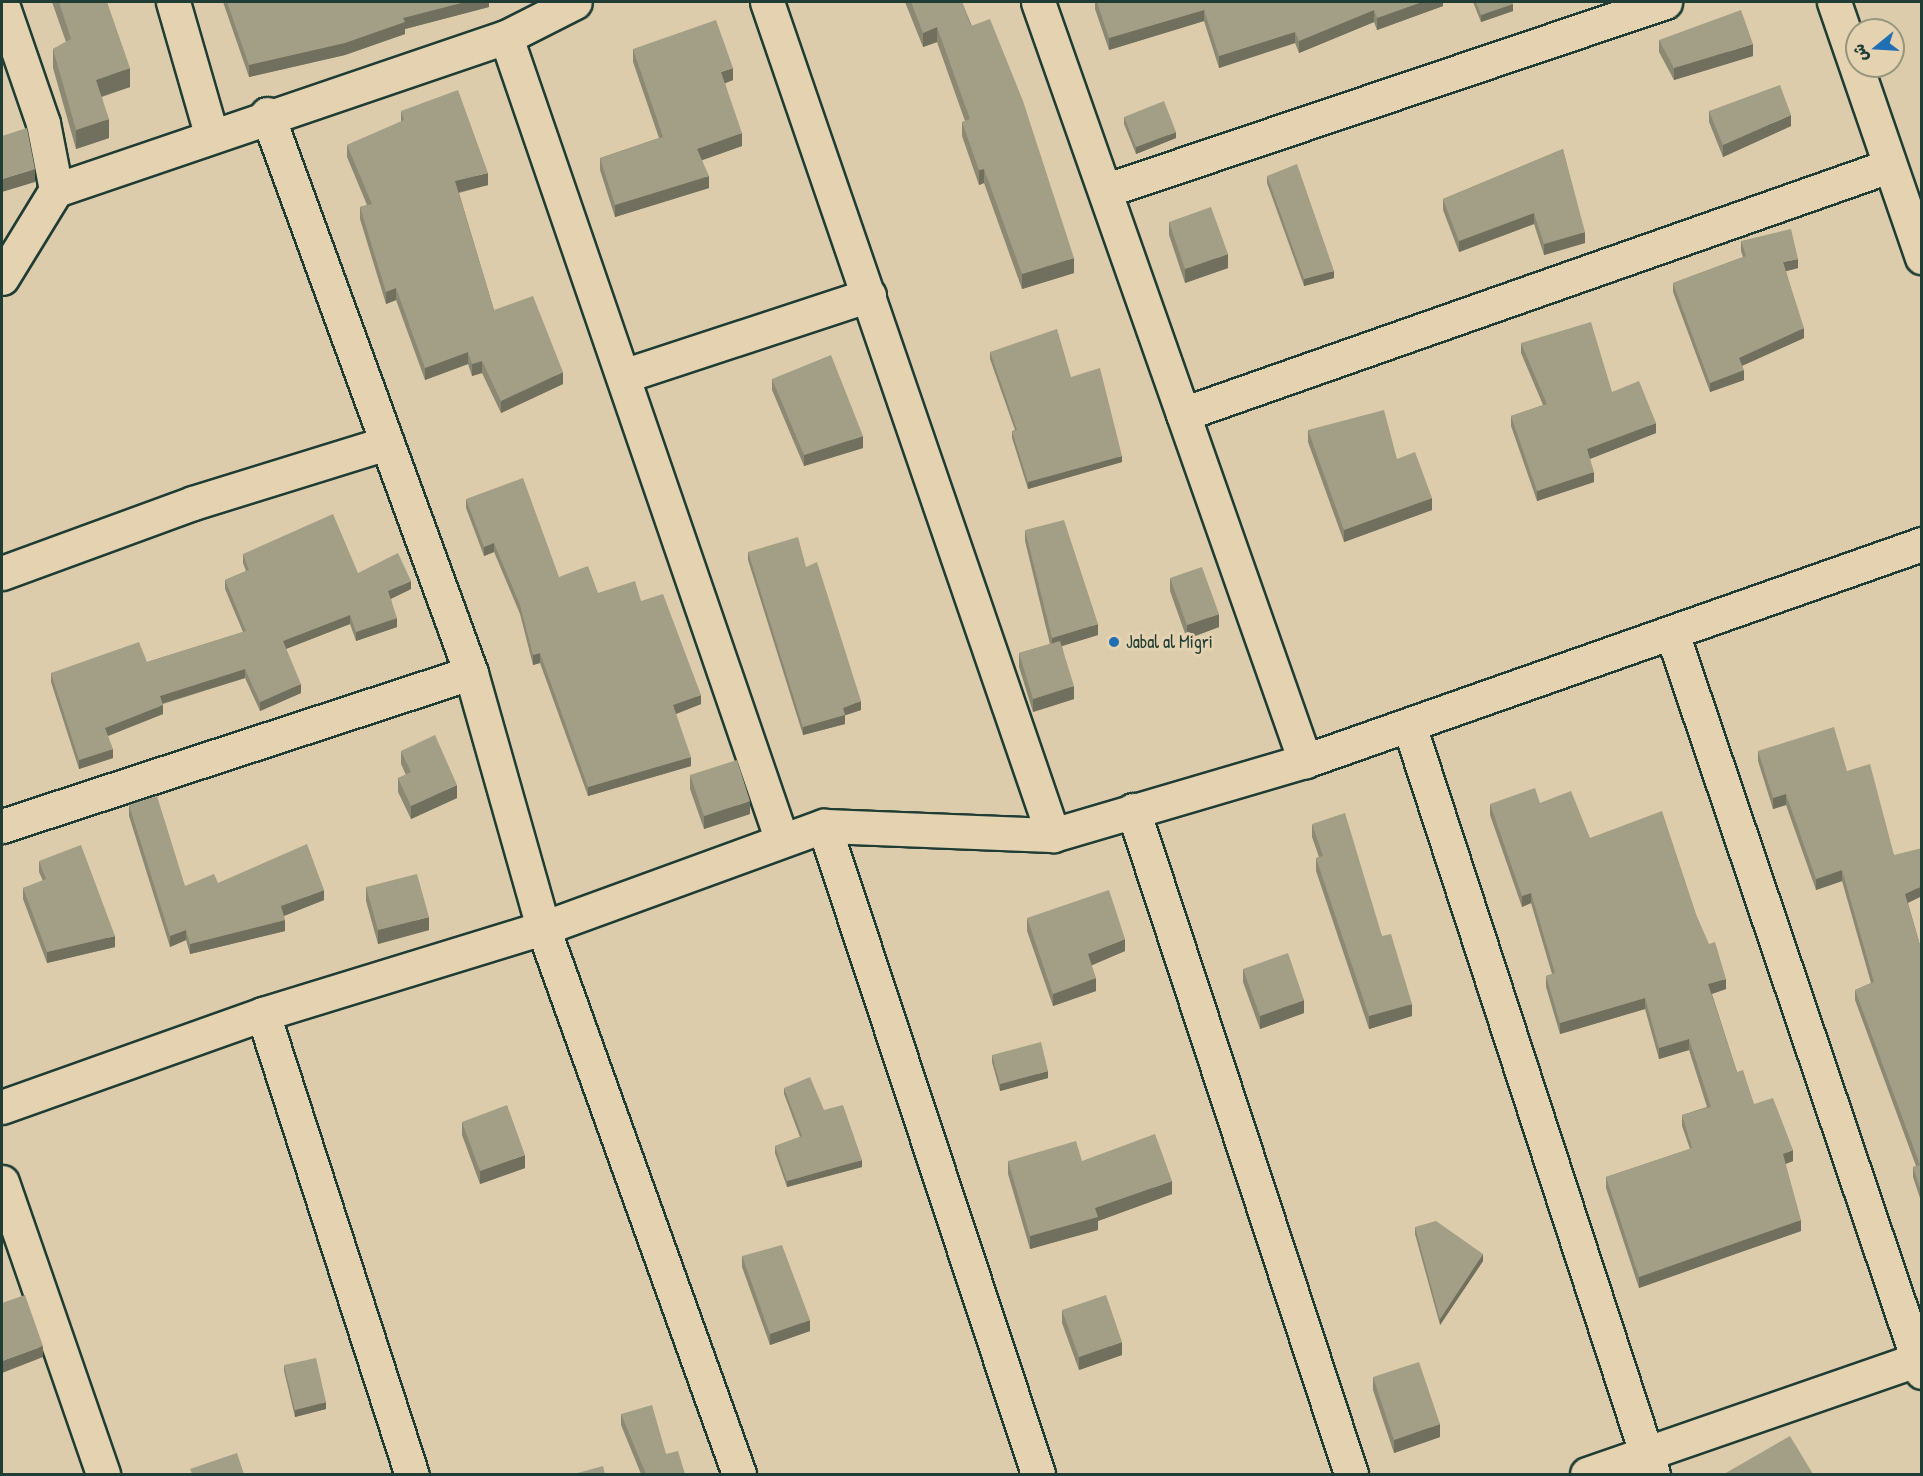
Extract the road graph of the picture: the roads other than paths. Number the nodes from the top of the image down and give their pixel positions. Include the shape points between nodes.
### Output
1 (173, 2) edge
2 (575, 2) edge
3 (767, 2) edge
4 (1038, 2) edge
5 (1665, 2) edge
6 (1834, 2) edge
7 (2, 4) edge
8 (506, 37) junction
9 (267, 114) junction
10 (211, 134) junction
11 (1889, 166) junction
12 (56, 190) junction
13 (1107, 190) junction
14 (1922, 257) edge
15 (2, 278) edge
16 (869, 295) junction
17 (623, 376) junction
18 (1183, 414) junction
19 (387, 443) junction
20 (1922, 544) edge
21 (2, 573) edge
22 (1673, 636) junction
23 (471, 673) junction
24 (1409, 725) junction
25 (1305, 761) junction
26 (1133, 810) junction
27 (4, 816) edge
28 (824, 826) junction
29 (1053, 835) junction
30 (781, 838) junction
31 (543, 928) junction
32 (263, 1014) junction
33 (2, 1107) edge
34 (2, 1182) edge
35 (1920, 1363) edge
36 (1649, 1464) edge
37 (103, 1474) edge
38 (412, 1474) edge
39 (739, 1474) edge
40 (1038, 1474) edge
41 (1351, 1474) edge
42 (1587, 1474) edge

1 - 10 street
2 - 8 street
3 - 16 street
4 - 13 street
5 - 13 street
6 - 11 street
7 - 12 street via 43,123
8 - 9 street
8 - 17 street
9 - 10 street
9 - 19 street
10 - 12 street
11 - 14 street
11 - 18 street
12 - 15 street
13 - 18 street
16 - 17 street
16 - 29 street
17 - 30 street
18 - 25 street
19 - 21 street via 193,503
19 - 23 street
20 - 22 street
22 - 24 street
22 - 35 street
23 - 27 street
23 - 31 street
24 - 25 street
24 - 36 street
25 - 26 street
26 - 29 street
26 - 41 street
28 - 29 street
28 - 30 street
28 - 40 street
30 - 31 street
31 - 32 street
31 - 39 street
32 - 33 street
32 - 38 street
34 - 37 street
35 - 36 street
36 - 42 street

